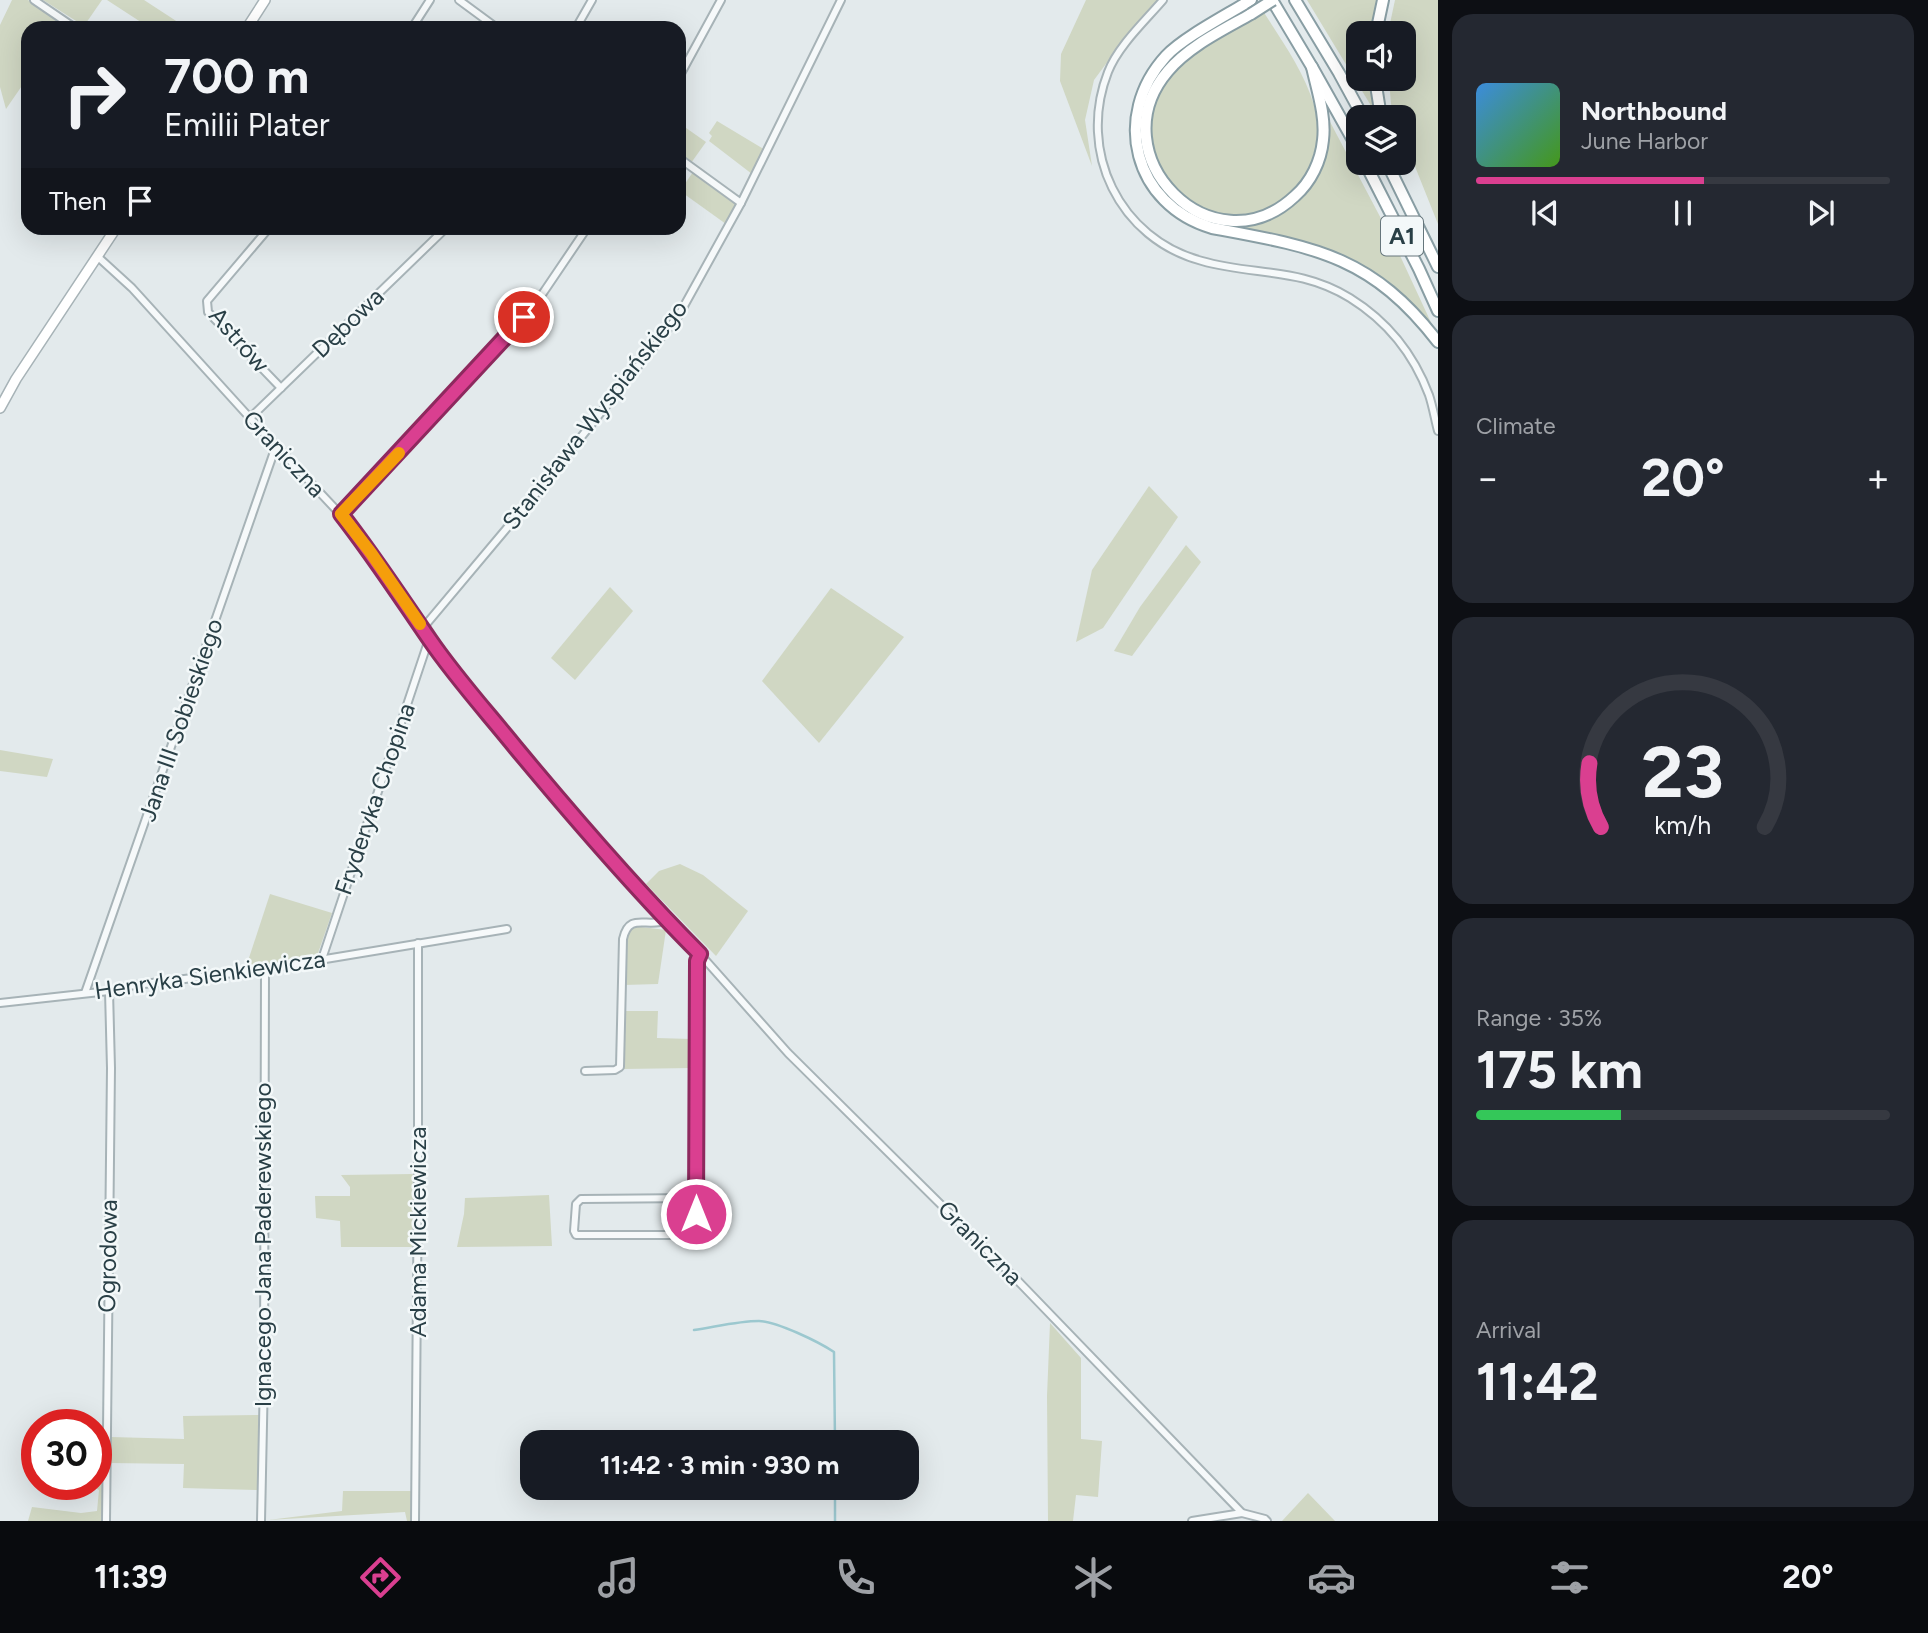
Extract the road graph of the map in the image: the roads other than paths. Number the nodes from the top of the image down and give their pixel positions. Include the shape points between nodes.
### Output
1 (34, 0) edge
2 (265, 0) edge
3 (430, 0) edge
4 (459, 0) edge
5 (592, 0) edge
6 (721, 0) edge
7 (841, 0) edge
8 (1163, 0) edge
9 (1272, 0) edge
10 (1295, 0) edge
11 (1383, 0) edge
12 (1249, 6) edge
13 (65, 21) edge
14 (252, 21) edge
15 (416, 21) edge
16 (488, 21) edge
17 (580, 21) edge
18 (1379, 21) edge
19 (686, 63) edge
20 (1312, 67) junction
21 (1356, 105) edge
22 (1346, 128) edge
23 (686, 163) edge
24 (1371, 175) edge
25 (1394, 175) edge
26 (1396, 175) edge
27 (1397, 181) junction
28 (741, 202) junction
29 (111, 235) edge
30 (263, 235) edge
31 (439, 235) edge
32 (582, 235) edge
33 (96, 257) junction
34 (1438, 267) edge
35 (1438, 311) edge
36 (1438, 342) edge
37 (281, 388) junction
38 (0, 408) edge
39 (250, 418) junction
40 (1438, 431) edge
41 (276, 446) junction
42 (341, 514) junction
43 (423, 628) junction
44 (429, 639) junction
45 (666, 920) junction
46 (507, 929) dead end
47 (418, 943) junction
48 (700, 954) junction
49 (321, 959) junction
50 (265, 969) junction
51 (109, 991) junction
52 (85, 993) junction
53 (0, 1003) edge
54 (585, 1071) dead end
55 (695, 1198) junction
56 (1242, 1513) junction
57 (106, 1521) edge
58 (261, 1521) edge
59 (415, 1521) edge
60 (1192, 1521) edge
61 (1267, 1521) edge

1 - 13 street
2 - 14 main road
3 - 15 street
4 - 16 street
5 - 17 street
6 - 19 street
7 - 28 street, Stanisława Wyspiańskiego
8 - 40 street via 1115,57 1101,94 1098,143 1104,169 1127,214 1178,253 1225,267 1296,276 1337,290 1359,304 1401,342 1413,361 1430,396
9 - 12 highway, bridge
9 - 20 highway
10 - 21 highway
11 - 18 highway
12 - 20 highway via 1176,62 1152,98 1146,120 1148,149 1173,195 1201,213 1229,220 1268,214 1298,193 1315,170 1323,141
12 - 36 highway via 1168,54 1149,78 1135,119 1146,177 1167,203 1197,223 1315,250 1358,268 1395,294
20 - 22 highway
23 - 28 street
24 - 35 highway, A1
25 - 27 highway, A1
26 - 27 highway
27 - 34 highway, A1
28 - 43 street, Stanisława Wyspiańskiego via 679,315
29 - 33 main road
30 - 37 street, Astrów via 206,307
31 - 37 street, Dębowa
32 - 42 street via 524,317
33 - 38 main road
33 - 39 street, Graniczna via 132,288
37 - 39 street, Dębowa
39 - 41 street, Graniczna
41 - 42 street, Graniczna
41 - 52 street, Jana III Sobieskiego
42 - 43 street, Graniczna
43 - 44 street, Graniczna
44 - 45 street, Graniczna via 571,814
44 - 49 street, Fryderyka Chopina
45 - 48 street, Graniczna
45 - 54 street via 658,925 633,923 624,931 620,1067
46 - 47 street, Henryka Sienkiewicza
47 - 49 street, Henryka Sienkiewicza
47 - 59 street, Adama Mickiewicza
48 - 55 street
48 - 56 street, Graniczna via 788,1054 1019,1282
49 - 50 street, Henryka Sienkiewicza
50 - 51 street, Henryka Sienkiewicza
50 - 58 street, Ignacego Jana Paderewskiego
51 - 52 street, Henryka Sienkiewicza
51 - 57 street, Ogrodowa
52 - 53 street, Henryka Sienkiewicza
55 - 55 street via 696,1231 690,1236 576,1235 574,1231 576,1204 581,1199
56 - 60 street
56 - 61 street, Graniczna

